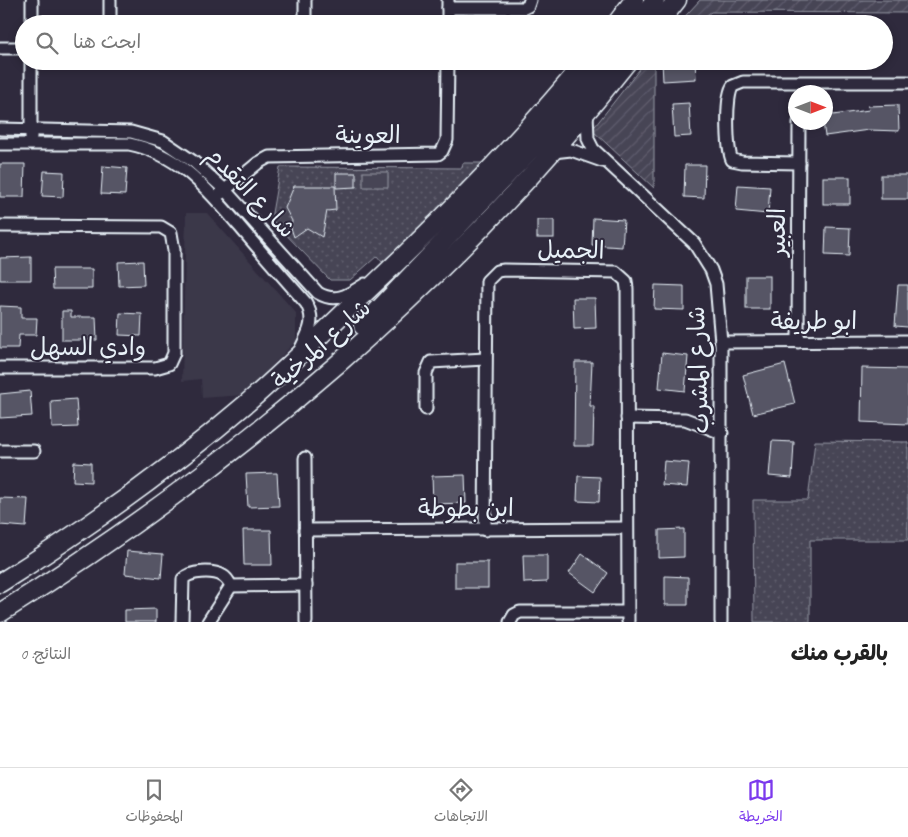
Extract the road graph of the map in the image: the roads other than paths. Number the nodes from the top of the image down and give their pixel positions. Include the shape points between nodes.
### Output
1 (32, 0) edge
2 (110, 0) edge
3 (305, 0) edge
4 (530, 0) edge
5 (634, 0) edge
6 (655, 0) edge
7 (677, 0) edge
8 (448, 4) edge
9 (32, 15) edge
10 (110, 15) edge
11 (305, 15) edge
12 (623, 15) edge
13 (644, 15) edge
14 (665, 15) edge
15 (0, 48) edge
16 (15, 48) edge
17 (31, 70) edge
18 (448, 70) edge
19 (578, 70) edge
20 (600, 70) edge
21 (621, 70) edge
22 (908, 82) edge
23 (833, 85) edge
24 (788, 86) edge
25 (587, 112) junction
26 (0, 129) edge
27 (31, 130) junction
28 (799, 130) edge
29 (0, 144) edge
30 (31, 144) junction
31 (552, 152) junction
32 (606, 163) junction
33 (799, 163) junction
34 (225, 190) junction
35 (216, 198) junction
36 (0, 226) edge
37 (392, 267) junction
38 (721, 342) junction
39 (798, 342) junction
40 (908, 342) edge
41 (349, 353) junction
42 (296, 359) junction
43 (485, 359) junction
44 (0, 368) edge
45 (426, 409) dead end
46 (627, 418) junction
47 (722, 433) junction
48 (34, 450) dead end
49 (0, 451) edge
50 (305, 458) dead end
51 (627, 528) junction
52 (306, 530) junction
53 (485, 530) junction
54 (0, 583) edge
55 (306, 585) junction
56 (231, 586) junction
57 (0, 613) edge
58 (628, 617) edge
59 (182, 622) edge
60 (208, 622) edge
61 (306, 622) edge
62 (510, 622) edge
63 (721, 622) edge

1 - 9 street
2 - 10 street
3 - 11 street
4 - 8 street via 524,8
5 - 12 highway
6 - 13 highway
7 - 14 highway
15 - 16 street
17 - 27 street
18 - 34 street, العوينة via 447,140 438,154 270,157
19 - 37 highway, شارع المرخية via 537,119
20 - 41 highway via 540,140 364,326
21 - 25 highway, شارع المرخية
22 - 23 street
24 - 33 street via 737,83 730,90 729,148 732,160
25 - 31 highway, شارع المرخية
25 - 32 street, شارع المشرب via 588,139 592,149
26 - 27 street, شارع التقدم
27 - 30 street
27 - 34 street, شارع التقدم via 114,131 148,136 163,141 188,157
28 - 33 street, العبير
29 - 30 street, شارع التقدم
30 - 35 street, شارع التقدم via 116,143 146,147 189,171
31 - 32 street, شارع المشرب via 571,150
31 - 41 highway, شارع المرخية via 412,296
32 - 38 street, شارع المشرب via 680,228 703,256 716,284
33 - 39 street, العبير
34 - 35 street, العوينة
34 - 37 street, شارع التقدم via 324,296 345,297
35 - 42 street, شارع التقدم via 310,310 311,326
36 - 44 street, وادي السهل via 161,227 171,233 174,250 174,353 169,364 154,368
37 - 42 highway, شارع المرخية
38 - 39 street, ابو طريفة
38 - 47 street, شارع المشرب
39 - 40 street, ابو طريفة
41 - 57 highway, شارع المرخية via 179,491
42 - 54 highway, شارع المرخية via 197,444 108,512
43 - 45 street via 431,362 426,373
43 - 46 street, الجميل via 486,289 491,275 504,270 616,272 626,282 627,289
43 - 53 street, الجميل
46 - 47 street via 685,419
46 - 51 street, الجميل
47 - 63 street, شارع المشرب
48 - 49 street
50 - 52 street
51 - 53 street, ابن بطوطة
51 - 58 street, الجميل
52 - 53 street, ابن بطوطة
52 - 55 street
55 - 56 street
55 - 61 street
56 - 59 street via 224,576 215,573 186,575 182,584
56 - 60 street
58 - 62 street via 520,612

